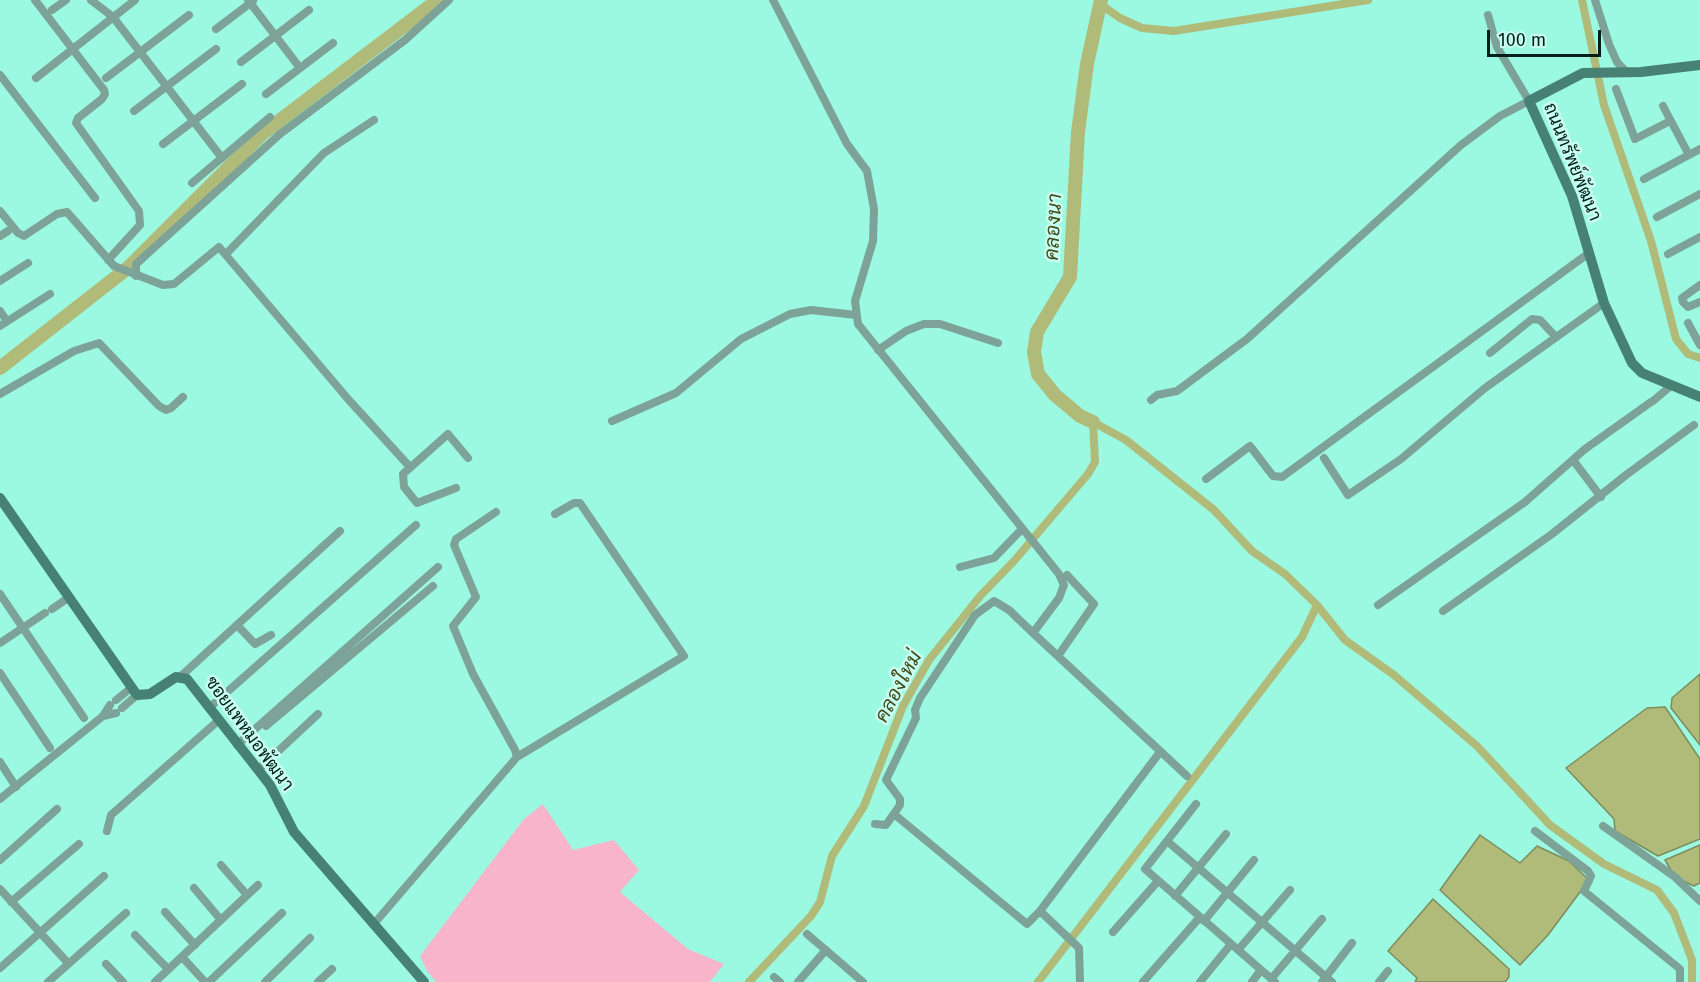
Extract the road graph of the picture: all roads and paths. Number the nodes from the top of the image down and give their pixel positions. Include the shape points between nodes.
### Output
1 (35, 0) edge
2 (66, 0) edge
3 (91, 0) edge
4 (135, 0) edge
5 (449, 0) edge
6 (773, 0) edge
7 (1594, 0) edge
8 (251, 1) edge
9 (52, 10) dead end
10 (309, 10) dead end
11 (189, 15) dead end
12 (1488, 15) dead end
13 (113, 17) junction
14 (216, 29) dead end
15 (275, 36) junction
16 (333, 43) dead end
17 (72, 49) junction
18 (216, 49) dead end
19 (140, 52) junction
20 (241, 62) dead end
21 (1700, 65) edge
22 (300, 68) junction
23 (1627, 73) junction
24 (0, 75) edge
25 (36, 78) dead end
26 (106, 78) dead end
27 (242, 84) dead end
28 (166, 87) junction
29 (1616, 89) dead end
30 (266, 94) dead end
31 (1529, 101) junction
32 (1663, 106) dead end
33 (134, 111) dead end
34 (270, 117) dead end
35 (374, 120) dead end
36 (193, 121) junction
37 (1670, 121) junction
38 (163, 144) dead end
39 (1700, 149) edge
40 (1689, 155) junction
41 (222, 158) junction
42 (1644, 179) dead end
43 (192, 183) dead end
44 (1700, 194) edge
45 (95, 198) dead end
46 (0, 211) edge
47 (1657, 217) dead end
48 (9, 231) dead end
49 (0, 236) edge
50 (1700, 237) edge
51 (1589, 253) junction
52 (226, 254) junction
53 (1668, 254) dead end
54 (28, 263) dead end
55 (111, 263) junction
56 (134, 276) junction
57 (0, 280) edge
58 (1700, 285) edge
59 (50, 294) dead end
60 (1700, 302) edge
61 (1604, 303) junction
62 (0, 311) edge
63 (856, 312) junction
64 (4, 323) edge
65 (1688, 323) dead end
66 (1556, 337) junction
67 (998, 343) dead end
68 (1700, 345) edge
69 (878, 350) junction
70 (1490, 353) dead end
71 (1672, 386) junction
72 (0, 394) edge
73 (183, 397) dead end
74 (1700, 398) edge
75 (1151, 400) dead end
76 (612, 421) dead end
77 (1694, 425) dead end
78 (468, 458) dead end
79 (1324, 458) dead end
80 (1573, 460) junction
81 (409, 466) junction
82 (1206, 479) dead end
83 (456, 488) dead end
84 (1600, 497) junction
85 (0, 498) edge
86 (496, 512) dead end
87 (555, 514) dead end
88 (416, 525) dead end
89 (340, 531) dead end
90 (1025, 533) junction
91 (438, 567) dead end
92 (960, 567) dead end
93 (1066, 575) dead end
94 (433, 586) dead end
95 (0, 594) edge
96 (68, 598) junction
97 (1378, 605) dead end
98 (1443, 611) dead end
99 (237, 625) junction
100 (23, 628) junction
101 (1033, 633) junction
102 (272, 635) dead end
103 (0, 643) edge
104 (1058, 656) junction
105 (0, 673) edge
106 (181, 676) junction
107 (134, 692) junction
108 (209, 708) junction
109 (318, 714) dead end
110 (103, 716) junction
111 (84, 718) dead end
112 (219, 720) junction
113 (239, 747) junction
114 (50, 748) dead end
115 (1160, 752) junction
116 (516, 757) junction
117 (0, 762) edge
118 (258, 770) junction
119 (1187, 776) dead end
120 (16, 787) junction
121 (0, 799) edge
122 (1196, 804) dead end
123 (57, 809) dead end
124 (894, 814) junction
125 (875, 824) dead end
126 (1604, 826) dead end
127 (107, 831) dead end
128 (1535, 831) dead end
129 (1226, 834) dead end
130 (1167, 841) junction
131 (79, 844) dead end
132 (0, 860) edge
133 (1254, 860) dead end
134 (221, 865) dead end
135 (1198, 868) junction
136 (104, 876) dead end
137 (1158, 881) junction
138 (258, 885) dead end
139 (194, 888) dead end
140 (0, 890) edge
141 (1290, 891) dead end
142 (1227, 892) junction
143 (248, 895) junction
144 (1175, 896) junction
145 (1700, 901) edge
146 (11, 902) junction
147 (1040, 911) junction
148 (165, 912) dead end
149 (126, 913) dead end
150 (282, 913) dead end
151 (1202, 919) junction
152 (1322, 919) dead end
153 (221, 920) junction
154 (1262, 922) junction
155 (373, 925) junction
156 (40, 932) junction
157 (1113, 932) dead end
158 (807, 934) dead end
159 (135, 935) dead end
160 (310, 938) dead end
161 (1352, 943) dead end
162 (1231, 944) junction
163 (195, 945) junction
164 (826, 950) junction
165 (1238, 950) junction
166 (1295, 951) junction
167 (182, 957) junction
168 (68, 963) junction
169 (106, 964) dead end
170 (0, 968) edge
171 (168, 969) junction
172 (332, 969) dead end
173 (1261, 970) junction
174 (1388, 971) dead end
175 (1273, 980) edge
176 (1326, 980) edge
177 (859, 981) edge
178 (48, 982) edge
179 (123, 982) edge
180 (155, 982) edge
181 (207, 982) edge
182 (265, 982) edge
183 (318, 982) edge
184 (424, 982) edge
185 (798, 982) edge
186 (1080, 982) edge
187 (1143, 982) edge
188 (1200, 982) edge
189 (1252, 982) edge
190 (1379, 982) edge
191 (1680, 982) edge

1 - 17 street
2 - 9 street
3 - 13 street
4 - 13 street
5 - 56 street via 398,45 280,134 136,264
6 - 63 street via 847,144 867,171 874,209 873,241 855,301
7 - 23 street via 1617,62
8 - 14 street
8 - 15 street
10 - 15 street
11 - 19 street
12 - 31 street via 1497,47
13 - 17 street
13 - 19 street
15 - 20 street
15 - 22 street
16 - 22 street
17 - 25 street
17 - 55 street via 105,94 76,120 77,126 134,201 141,218 134,234
18 - 28 street
19 - 26 street
19 - 28 street
21 - 23 street, ถนนทรัพย์พัฒนา
22 - 30 street
23 - 31 street, ถนนทรัพย์พัฒนา via 1583,72
24 - 45 street
27 - 36 street
28 - 33 street
28 - 36 street
29 - 37 street via 1635,139
31 - 51 street, ถนนทรัพย์พัฒนา via 1572,196
31 - 75 street via 1500,116 1461,145 1247,339 1176,392
32 - 37 street
34 - 41 street
35 - 52 street via 324,153
36 - 38 street
36 - 41 street
37 - 40 street
39 - 40 street
40 - 42 street
41 - 43 street
44 - 47 street
46 - 55 street via 24,236 57,214 67,212
48 - 49 street
50 - 53 street
51 - 61 street, ถนนทรัพย์พัฒนา
51 - 82 street via 1282,477 1273,476 1250,446
52 - 56 street via 219,247 169,285
52 - 81 street
54 - 57 street
55 - 56 street
58 - 60 street via 1682,298 1688,307
59 - 64 street
61 - 66 street
61 - 71 street, ถนนทรัพย์พัฒนา via 1634,366
62 - 64 street
63 - 69 street via 861,329
63 - 76 street via 811,310 790,314 741,339 676,393
65 - 68 street
66 - 70 street via 1540,320 1532,319
66 - 79 street via 1485,388 1401,459 1348,495
67 - 69 street via 940,324 924,324
69 - 90 street
71 - 74 street, ถนนทรัพย์พัฒนา
71 - 80 street
72 - 73 street via 74,351 99,343 159,406 166,410
77 - 84 street
78 - 81 street via 448,434
80 - 84 street
80 - 97 street via 1518,508
81 - 83 street via 402,482 417,503
84 - 98 street
85 - 96 street
86 - 116 street via 456,539 454,545 476,597 453,631
87 - 116 street via 580,503 684,656
88 - 108 street
89 - 99 street
90 - 92 street via 994,558
90 - 101 street via 1064,585
91 - 113 street
93 - 104 street via 1094,604
94 - 113 street
95 - 100 street
96 - 100 street
96 - 107 street
99 - 102 street via 255,644
99 - 106 street
100 - 103 street
100 - 111 street
101 - 104 street
101 - 124 street via 994,601 975,615 920,698 916,718 886,780 900,799
104 - 115 street
105 - 114 street
106 - 107 street, ซอยแพหมอพัฒนา via 150,694
106 - 108 street, ซอยแพหมอพัฒนา
107 - 110 street via 113,703
107 - 110 street via 119,710
108 - 112 street, ซอยแพหมอพัฒนา
109 - 118 street
110 - 120 street
112 - 113 street, ซอยแพหมอพัฒนา
112 - 127 street via 114,812 108,819
113 - 118 street, ซอยแพหมอพัฒนา
115 - 119 street
115 - 147 street
116 - 155 street
117 - 120 street
118 - 155 street, ซอยแพหมอพัฒนา via 275,792 294,832
120 - 121 street
122 - 130 street
123 - 132 street
124 - 125 street via 886,825
124 - 147 street via 1027,924
126 - 145 street via 1629,848 1675,877
128 - 191 street via 1588,871 1592,876 1584,891 1680,969
129 - 135 street
130 - 135 street
130 - 137 street via 1145,869
131 - 146 street
133 - 142 street
134 - 143 street
135 - 142 street
135 - 144 street
136 - 156 street
137 - 144 street
137 - 157 street
138 - 143 street
139 - 153 street
140 - 146 street
141 - 154 street
142 - 151 street
142 - 154 street
143 - 153 street
144 - 151 street
146 - 156 street
147 - 186 street via 1079,948
148 - 163 street
149 - 168 street
150 - 181 street
151 - 162 street
151 - 187 street
152 - 166 street
153 - 163 street
154 - 165 street
154 - 166 street
155 - 184 street, ซอยแพหมอพัฒนา
156 - 168 street
156 - 170 street
158 - 164 street
159 - 171 street
160 - 182 street
161 - 176 street
162 - 165 street
162 - 188 street
163 - 167 street
164 - 177 street
164 - 185 street
165 - 173 street
166 - 175 street
166 - 176 street
167 - 171 street
167 - 181 street
168 - 178 street
169 - 179 street
171 - 180 street
172 - 183 street
173 - 175 street
173 - 189 street
174 - 190 street

